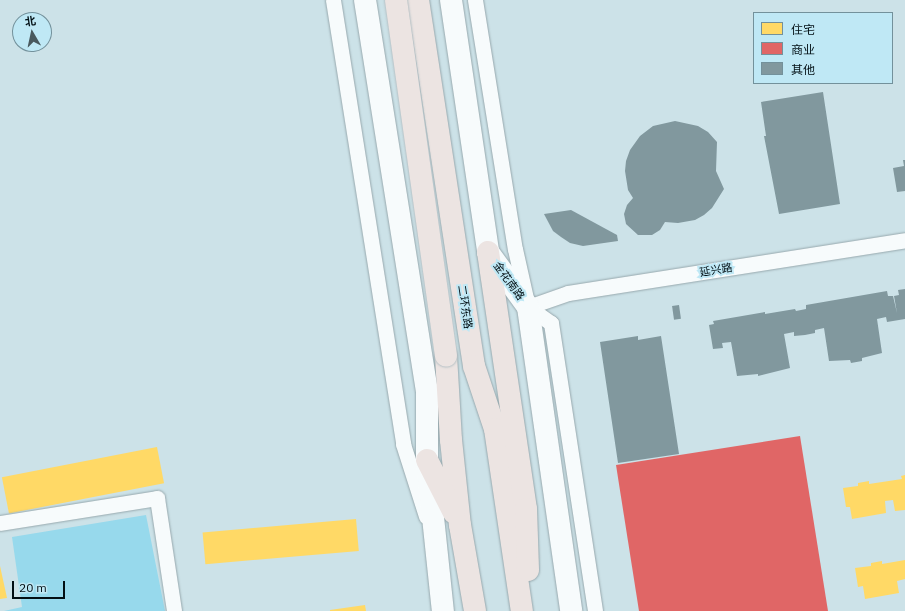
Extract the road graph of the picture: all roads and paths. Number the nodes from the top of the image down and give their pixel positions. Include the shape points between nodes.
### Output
1 (333, 0) edge
2 (365, 0) edge
3 (396, 0) edge
4 (418, 0) edge
5 (451, 0) edge
6 (476, 0) edge
7 (905, 240) edge
8 (488, 252) junction
9 (528, 307) junction
10 (427, 460) junction
11 (0, 523) edge
12 (460, 525) junction
13 (436, 549) junction
14 (474, 610) edge
15 (174, 611) edge
16 (443, 611) edge
17 (522, 611) edge
18 (529, 611) edge
19 (571, 611) edge
20 (595, 611) edge

1 - 13 street via 403,444
2 - 10 main road via 427,393
3 - 12 highway, bridge via 446,356
4 - 17 highway, 二环东路 via 474,366 495,429
5 - 8 main road, 金花南路
6 - 9 street via 515,249
7 - 9 street, 延兴路 via 568,293
8 - 9 main road, 金花南路
8 - 18 highway via 526,509
9 - 19 main road, 金花南路
9 - 20 street via 551,324
10 - 12 highway
10 - 13 main road
11 - 15 street via 157,498
12 - 14 highway
13 - 16 main road

